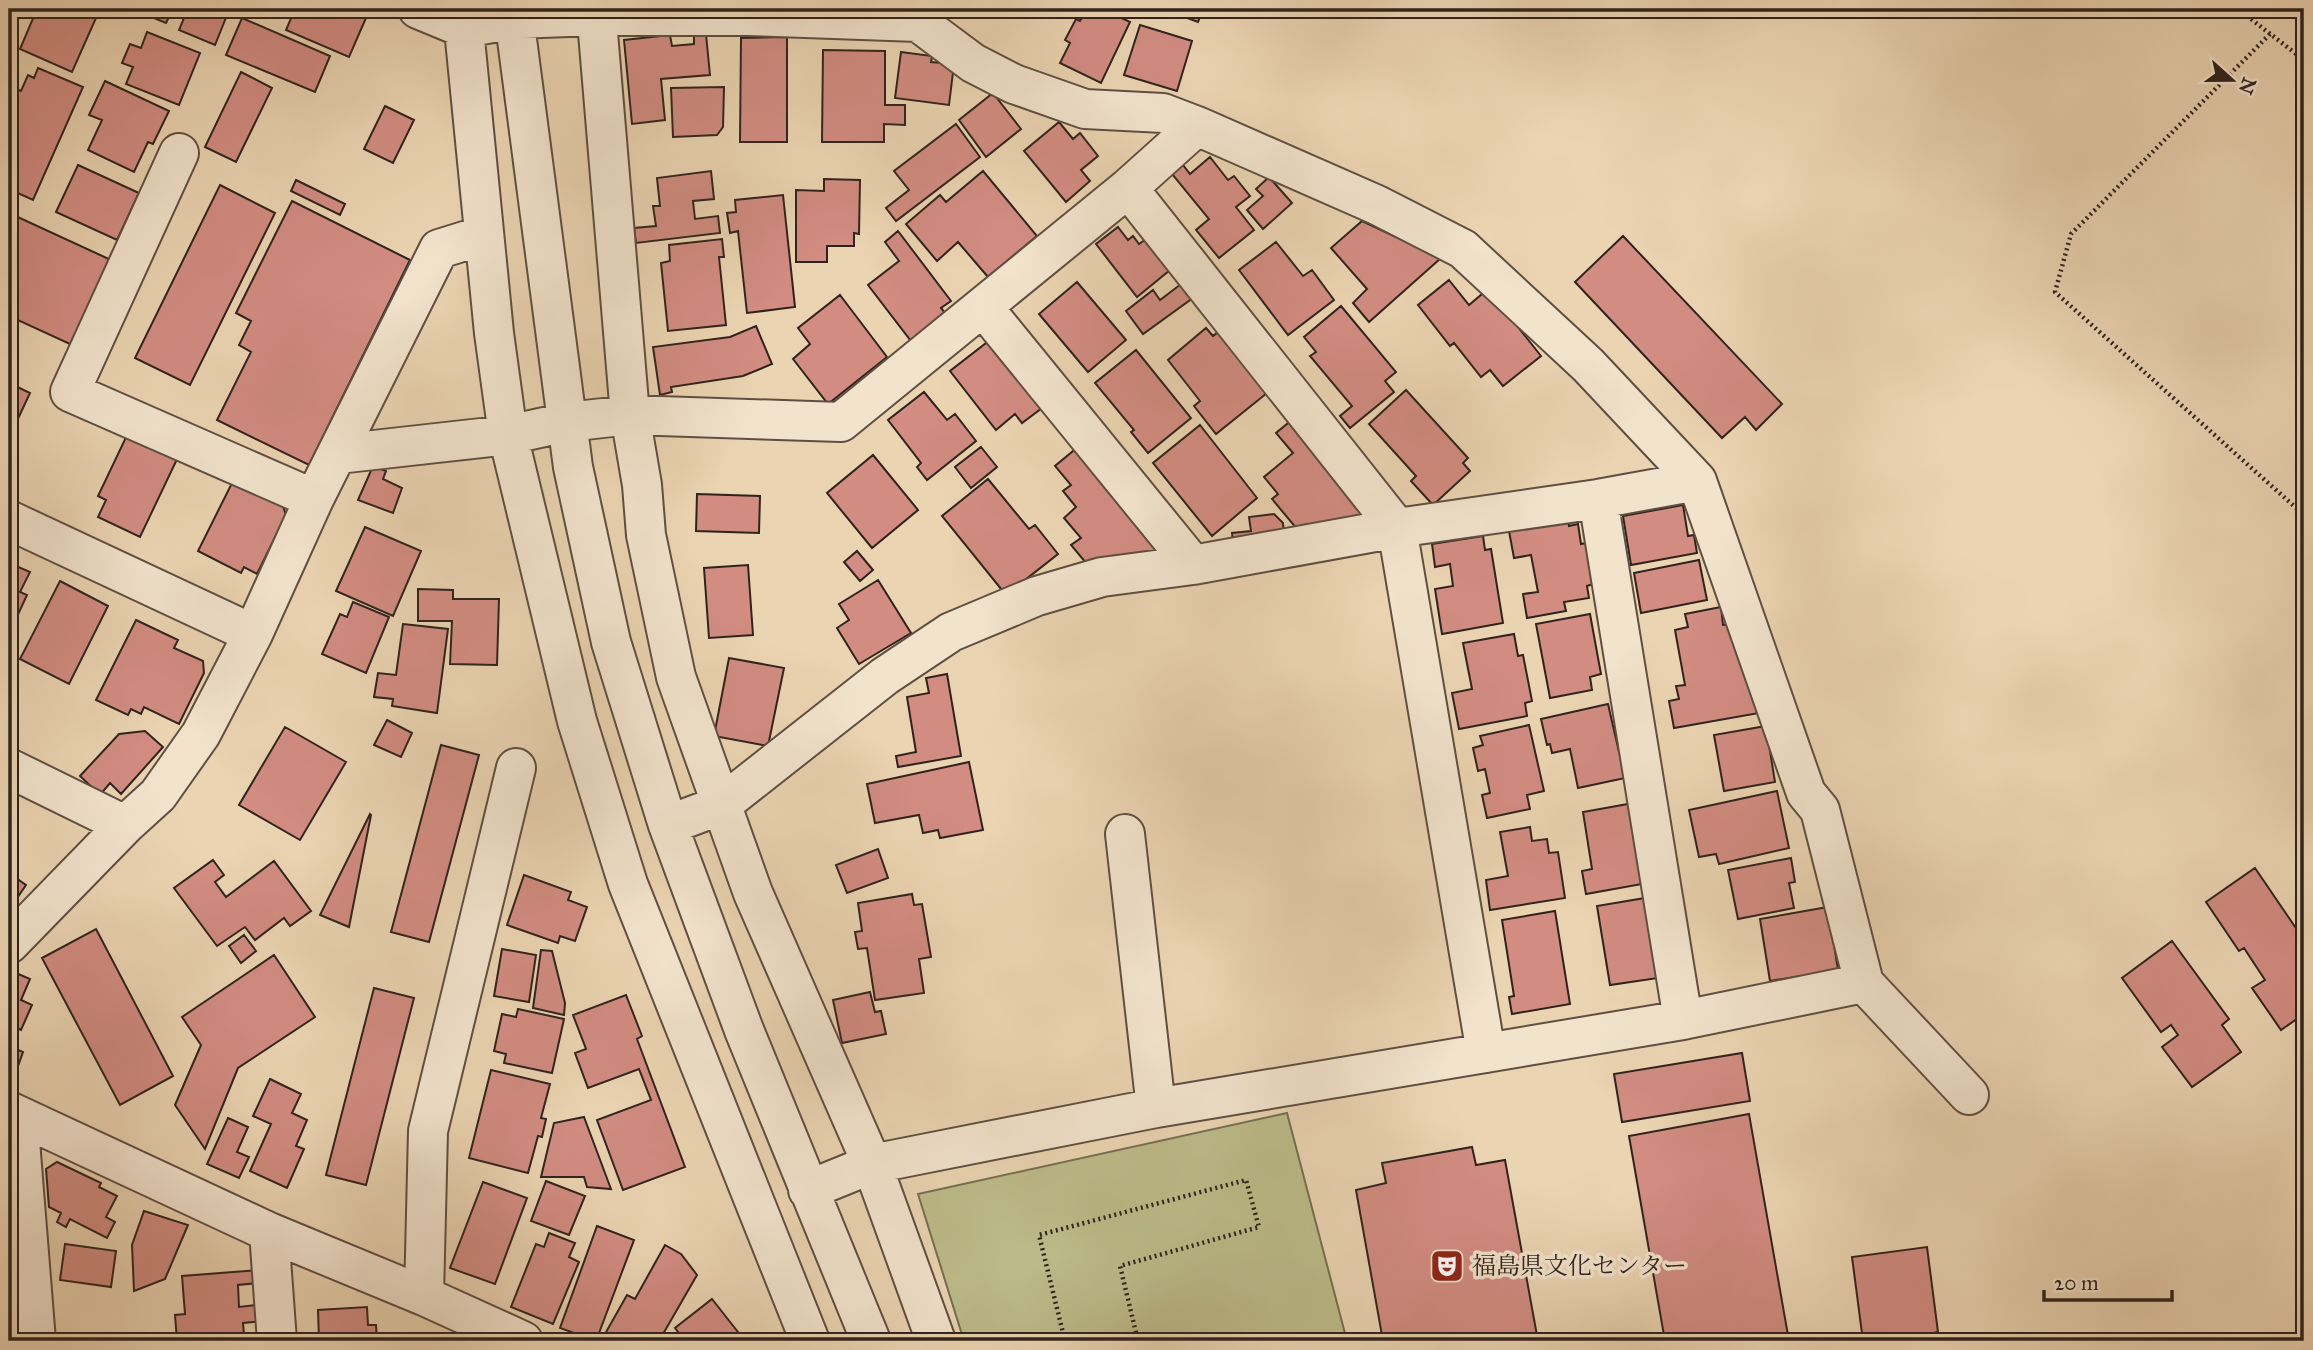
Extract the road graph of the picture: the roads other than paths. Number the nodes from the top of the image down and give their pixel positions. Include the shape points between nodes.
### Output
1 (418, 9) edge
2 (596, 12) edge
3 (514, 14) edge
4 (463, 19) edge
5 (1197, 126) junction
6 (179, 153) dead end
7 (1128, 188) junction
8 (484, 235) junction
9 (983, 307) junction
10 (631, 415) junction
11 (567, 422) junction
12 (508, 435) junction
13 (338, 454) junction
14 (1697, 481) junction
15 (314, 499) junction
16 (1598, 499) junction
17 (9, 520) edge
18 (1397, 528) junction
19 (1192, 565) junction
20 (253, 634) junction
21 (9, 768) edge
22 (516, 768) dead end
23 (721, 805) junction
24 (125, 825) junction
25 (668, 825) junction
26 (1125, 834) dead end
27 (9, 944) edge
28 (1864, 983) junction
29 (1683, 1020) junction
30 (1486, 1053) junction
31 (1969, 1095) dead end
32 (1156, 1108) junction
33 (13, 1114) edge
34 (872, 1164) junction
35 (808, 1190) junction
36 (269, 1232) junction
37 (424, 1296) junction
38 (519, 1340) edge
39 (36, 1341) edge
40 (277, 1341) edge
41 (810, 1341) edge
42 (871, 1341) edge
43 (936, 1341) edge

1 - 4 street
2 - 3 street
2 - 5 street via 918,22 973,63 1014,84 1084,109 1163,113
2 - 10 street
3 - 4 street
3 - 11 street
4 - 8 street
5 - 7 street
5 - 14 street via 1377,205 1463,249 1588,365
6 - 15 street via 69,392
7 - 9 street
7 - 18 street
8 - 12 street
8 - 13 street via 439,249
9 - 10 street via 841,422
9 - 19 street
10 - 11 street
10 - 23 street via 646,535 676,677
11 - 12 street
11 - 25 street via 611,642
12 - 13 street
12 - 41 street via 577,721 628,884
13 - 15 street
14 - 16 street
14 - 28 street via 1806,793 1820,810
15 - 20 street
16 - 18 street
16 - 29 street
17 - 20 street
18 - 19 street
18 - 30 street
19 - 23 street via 1102,577 1037,596 951,632 884,676
20 - 24 street via 201,734 158,795
21 - 24 street
22 - 37 street via 428,1131
23 - 25 street
23 - 34 street via 758,904
24 - 27 street
25 - 35 street
26 - 32 street
28 - 29 street
28 - 31 street
29 - 30 street
30 - 32 street
32 - 34 street
33 - 36 street
33 - 39 street
34 - 35 street
34 - 43 street
35 - 42 street
36 - 37 street
36 - 40 street
37 - 38 street

